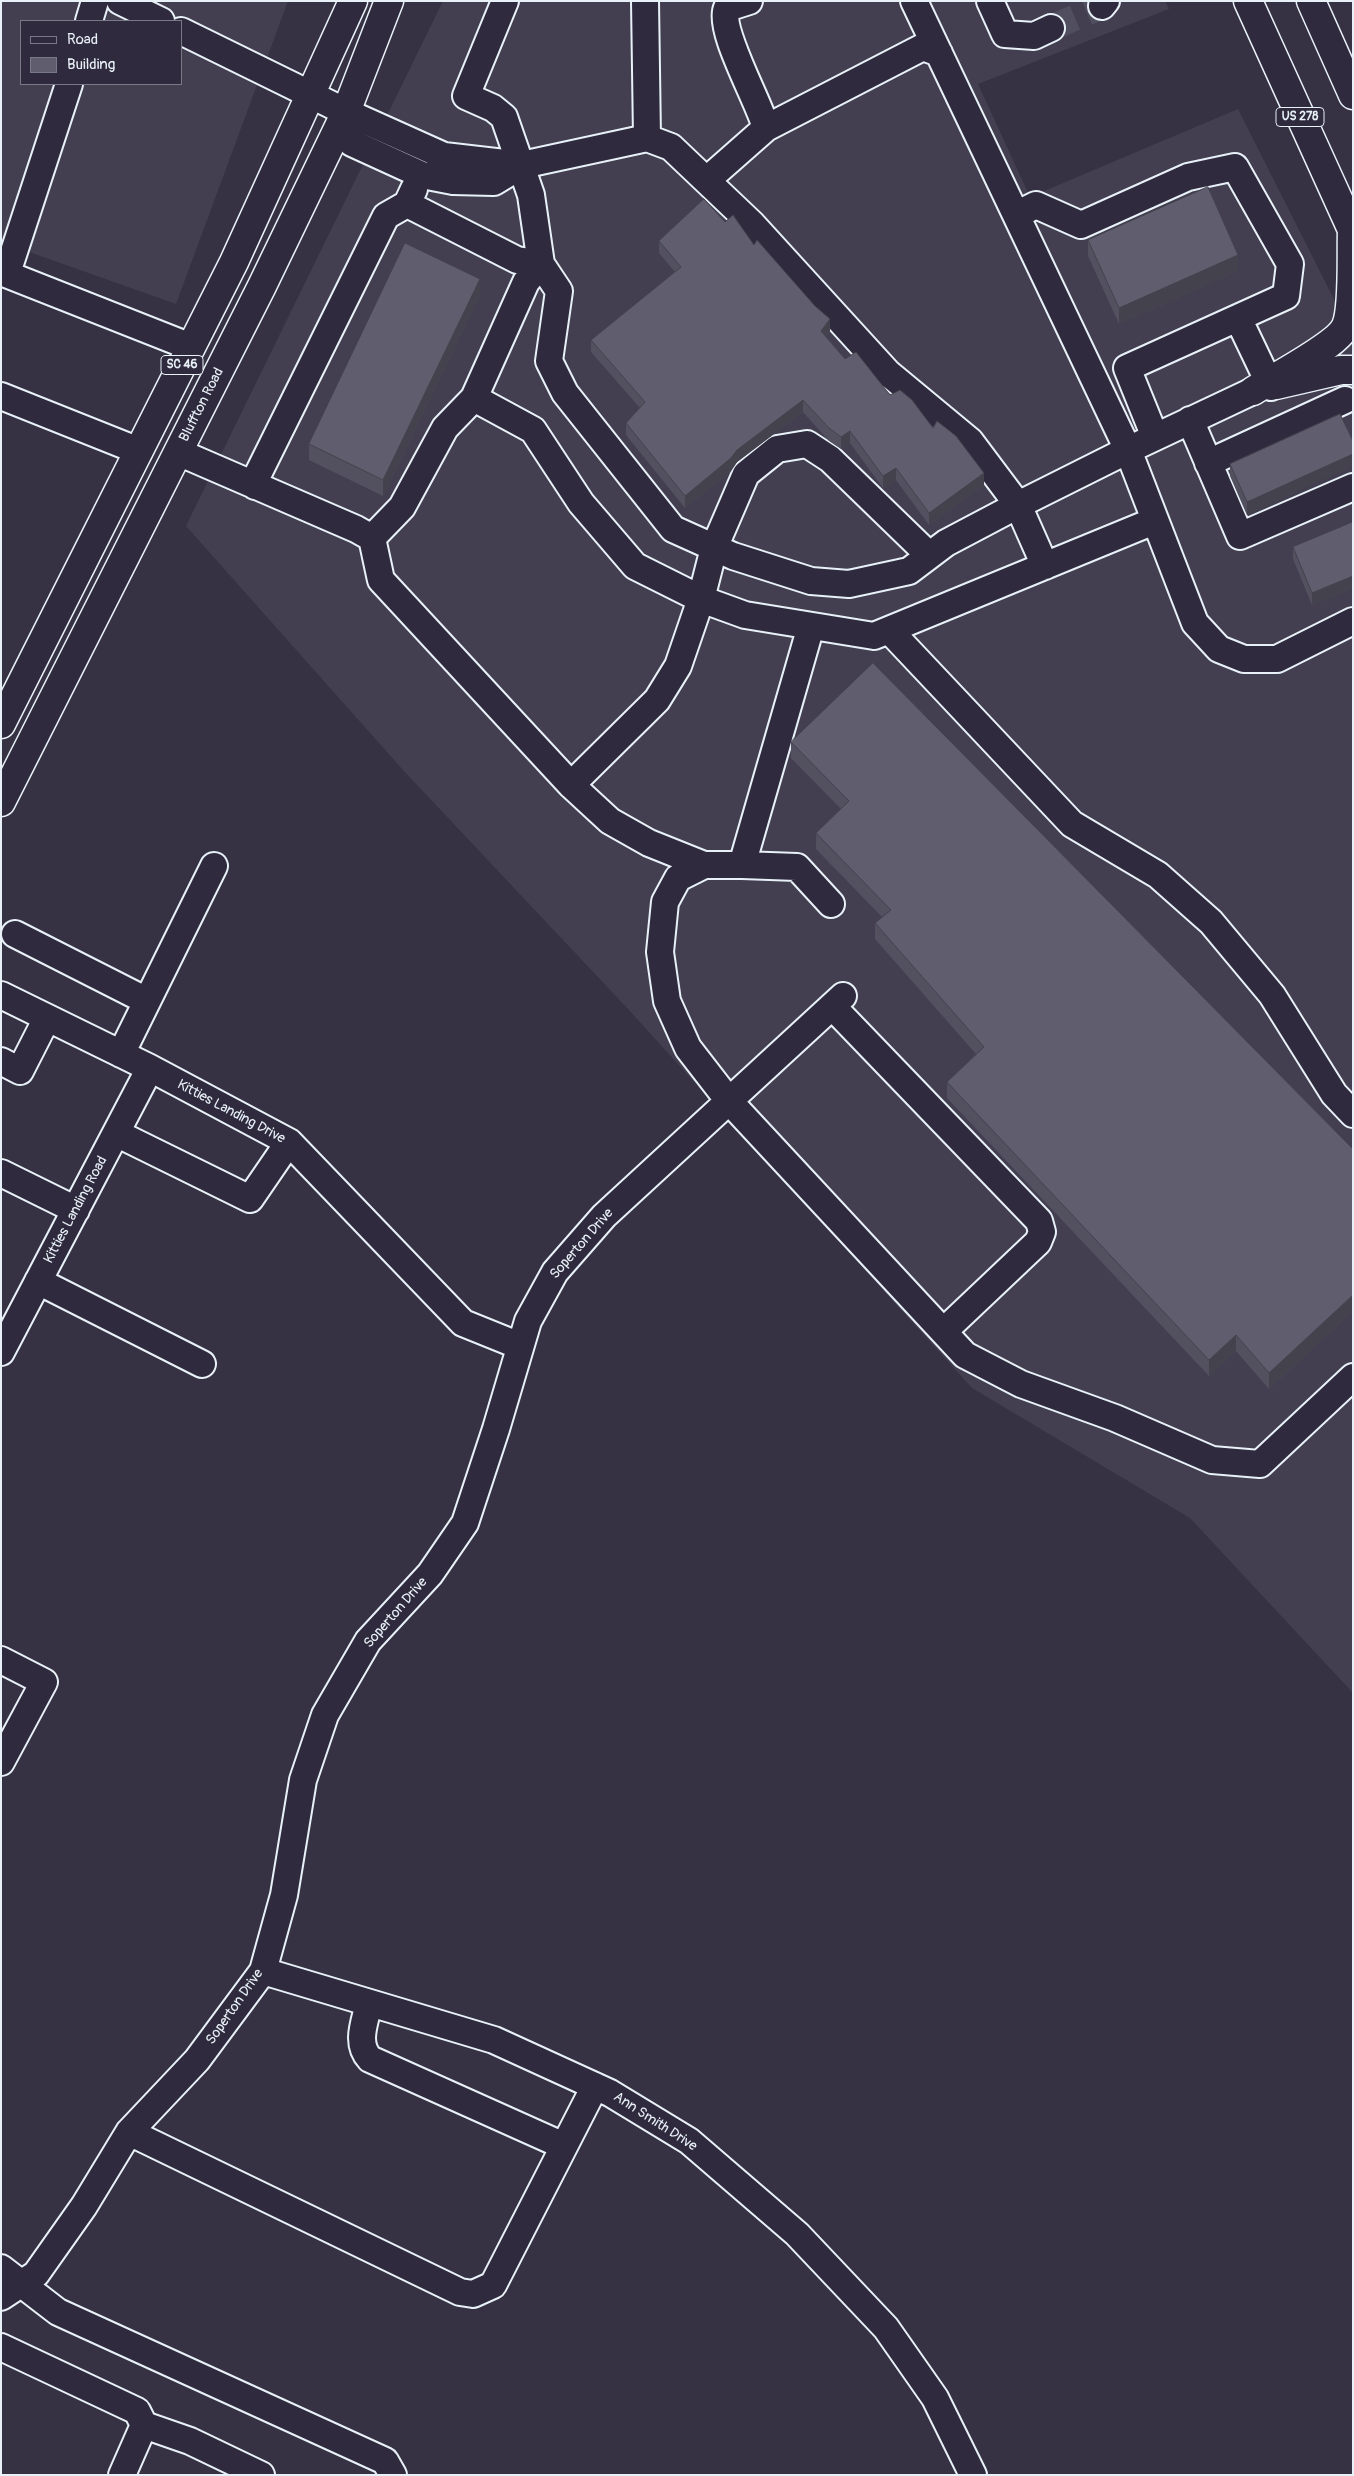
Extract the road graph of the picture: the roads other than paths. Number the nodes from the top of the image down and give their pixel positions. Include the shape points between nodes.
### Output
1 (95, 1) edge
2 (120, 1) edge
3 (353, 1) edge
4 (389, 1) edge
5 (505, 1) edge
6 (645, 1) edge
7 (749, 1) edge
8 (914, 1) edge
9 (990, 1) edge
10 (1248, 1) edge
11 (1311, 1) edge
12 (89, 20) edge
13 (159, 20) edge
14 (1051, 28) tunnel mouth
15 (182, 31) edge
16 (939, 53) junction
17 (69, 85) edge
18 (1353, 95) edge
19 (312, 96) junction
20 (346, 112) junction
21 (766, 128) junction
22 (647, 138) junction
23 (522, 165) junction
24 (422, 175) junction
25 (708, 180) junction
26 (407, 204) junction
27 (1016, 215) junction
28 (1352, 231) edge
29 (541, 264) junction
30 (4, 272) edge
31 (1238, 318) junction
32 (191, 347) junction
33 (1344, 371) edge
34 (1264, 386) junction
35 (1, 396) edge
36 (474, 398) junction
37 (1349, 410) edge
38 (1190, 420) junction
39 (1156, 437) junction
40 (1128, 450) junction
41 (139, 451) junction
42 (178, 452) junction
43 (1208, 463) junction
44 (255, 486) junction
45 (1339, 486) edge
46 (1018, 505) junction
47 (1154, 521) junction
48 (372, 538) junction
49 (714, 548) junction
50 (929, 555) junction
51 (1045, 566) junction
52 (701, 599) junction
53 (1353, 621) edge
54 (811, 626) junction
55 (889, 630) junction
56 (1, 724) edge
57 (571, 785) junction
58 (1, 802) edge
59 (704, 865) junction
60 (742, 865) junction
61 (214, 866) dead end
62 (831, 904) dead end
63 (14, 934) dead end
64 (1, 995) edge
65 (147, 1001) junction
66 (47, 1018) junction
67 (121, 1054) junction
68 (1, 1061) edge
69 (150, 1068) junction
70 (729, 1101) junction
71 (1353, 1114) edge
72 (116, 1133) junction
73 (289, 1142) junction
74 (1, 1172) edge
75 (76, 1210) junction
76 (38, 1281) junction
77 (944, 1332) junction
78 (5, 1335) edge
79 (520, 1346) junction
80 (202, 1364) dead end
81 (1353, 1377) edge
82 (1, 1660) edge
83 (1, 1762) edge
84 (263, 1971) junction
85 (369, 2003) junction
86 (595, 2086) junction
87 (129, 2132) junction
88 (564, 2146) junction
89 (1, 2268) edge
90 (12, 2290) edge
91 (1, 2348) edge
92 (144, 2425) junction
93 (122, 2475) edge
94 (261, 2475) edge
95 (393, 2475) edge
96 (973, 2475) edge

1 - 12 street
2 - 13 street
3 - 19 main road, SC 46
4 - 20 main road, Bluffton Road / SC 46
5 - 23 street via 466,96 504,117
6 - 22 street
7 - 21 street via 728,8 724,14 726,30
8 - 16 street
9 - 14 street via 1005,34 1034,36
10 - 28 main road, US 278
11 - 18 main road
15 - 19 street
16 - 21 street via 924,46
16 - 27 street
17 - 30 street
19 - 20 street
19 - 32 main road, SC 46
20 - 23 street via 444,156
20 - 24 street via 352,143
20 - 42 main road, Bluffton Road / SC 46
21 - 25 street
22 - 23 street
22 - 25 street via 671,147
23 - 24 street via 494,182
23 - 29 street
24 - 26 street
25 - 46 street via 888,374 970,441
26 - 29 street via 517,260
26 - 44 street via 386,216
27 - 31 street via 1036,205 1081,225 1188,177 1235,167 1290,264 1286,296
27 - 40 street
28 - 34 main road via 1346,326 1334,341
29 - 36 street via 526,282
29 - 49 street via 559,291 549,361 565,393 673,529
30 - 32 street
31 - 34 street
31 - 39 street via 1127,368
32 - 41 main road, SC 46
33 - 34 main road
33 - 37 street
34 - 38 street
35 - 41 street
36 - 48 street via 446,428 402,507
36 - 52 street via 533,430 581,503 635,566
37 - 43 street via 1252,454
38 - 39 street
38 - 43 street
39 - 40 street
40 - 46 street
40 - 47 street
41 - 56 main road, SC 46
42 - 44 street
42 - 58 main road, Bluffton Road / SC 46
43 - 45 street via 1240,536 1279,510
44 - 48 street
46 - 50 street
46 - 51 street
47 - 51 street
47 - 53 street via 1195,623 1219,649 1244,659 1277,659
48 - 57 street via 381,580
49 - 50 street via 811,581 849,584 909,570
49 - 50 street via 746,474 777,448 807,444 830,459
49 - 52 street
51 - 55 street
52 - 54 street via 745,615
52 - 57 street via 678,666 657,700
54 - 55 street via 874,636
54 - 60 street
55 - 71 street via 1072,824 1158,875 1211,922 1272,995 1334,1094
57 - 59 street via 610,821 649,843
59 - 60 street
59 - 70 street via 678,878 665,902 660,952 667,1001 688,1048
60 - 62 street via 796,867
61 - 65 street
63 - 65 street
64 - 66 street, Kitties Landing Drive
65 - 67 street
66 - 67 street, Kitties Landing Drive
66 - 68 street via 20,1071
67 - 69 street, Kitties Landing Drive
69 - 72 street, Kitties Landing Road
69 - 73 street, Kitties Landing Drive
70 - 77 street
70 - 77 street, Soperton Drive via 838,1001 1039,1221 1042,1232 1038,1242
70 - 79 street, Soperton Drive via 604,1216 555,1272 528,1321
72 - 73 street via 250,1199
72 - 75 street, Kitties Landing Road
73 - 79 street, Kitties Landing Drive via 463,1323
74 - 75 street
75 - 76 street, Kitties Landing Road
76 - 78 street, Kitties Landing Road
76 - 80 street
77 - 81 street via 965,1355 1021,1384 1114,1418 1212,1460 1260,1464
79 - 84 street, Soperton Drive via 465,1523 430,1574 368,1641 325,1715 302,1780 284,1894
82 - 83 street via 44,1682
84 - 85 street, Ann Smith Drive
84 - 87 street, Soperton Drive via 197,2060
85 - 86 street, Ann Smith Drive via 494,2040
85 - 88 street via 361,2044 370,2058
86 - 88 street
86 - 96 street, Ann Smith Drive via 689,2141 796,2234 886,2328 935,2398
87 - 88 street via 460,2292 473,2294 493,2285
87 - 90 street, Soperton Drive via 84,2206 36,2274
89 - 90 street
90 - 95 street via 385,2461
91 - 92 street via 137,2411
92 - 93 street
92 - 94 street via 190,2441

